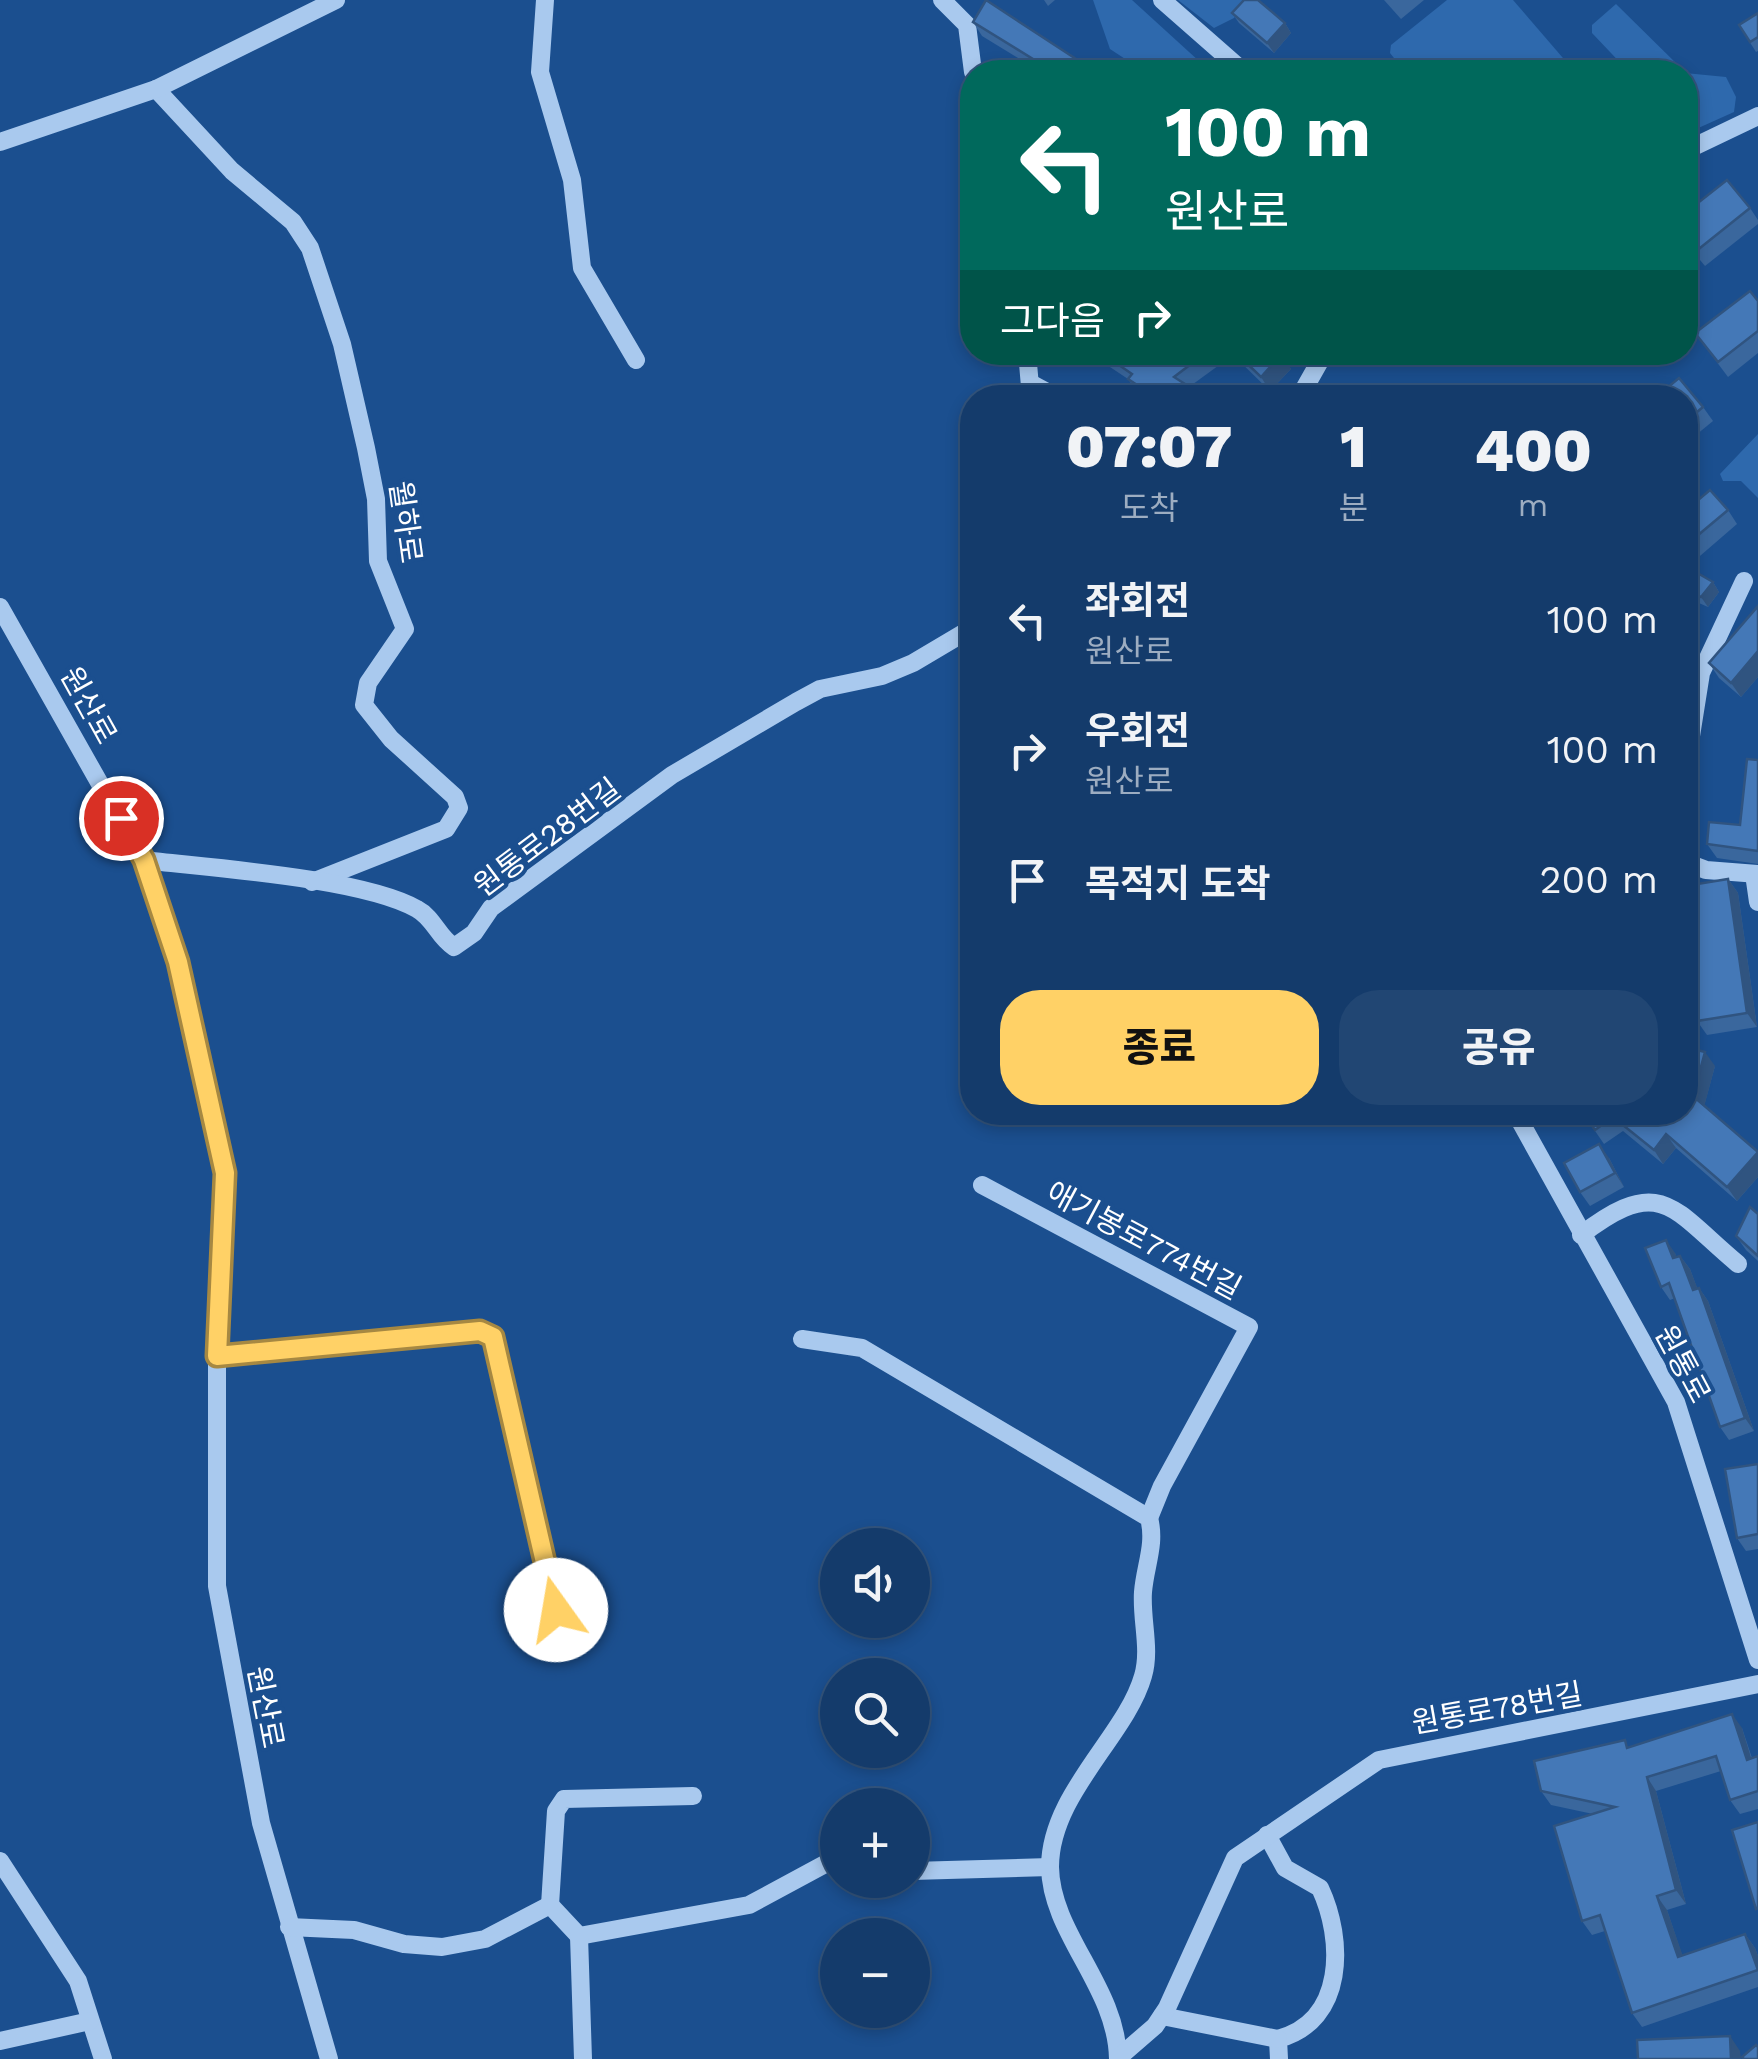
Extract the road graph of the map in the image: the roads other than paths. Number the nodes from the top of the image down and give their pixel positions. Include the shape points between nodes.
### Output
1 (336, 0) edge
2 (545, 0) edge
3 (942, 0) edge
4 (1162, 0) edge
5 (971, 60) edge
6 (1230, 60) edge
7 (156, 90) junction
8 (1758, 116) edge
9 (0, 142) edge
10 (1698, 145) edge
11 (636, 360) dead end
12 (1744, 581) dead end
13 (0, 607) edge
14 (960, 635) edge
15 (1698, 692) edge
16 (144, 860) junction
17 (1698, 867) edge
18 (1756, 874) edge
19 (312, 882) junction
20 (1758, 902) edge
21 (1523, 1125) edge
22 (982, 1185) dead end
23 (1581, 1234) junction
24 (1738, 1264) dead end
25 (802, 1340) dead end
26 (217, 1356) junction
27 (1149, 1518) junction
28 (556, 1610) dead end
29 (1758, 1660) edge
30 (1758, 1684) edge
31 (693, 1796) dead end
32 (1267, 1835) junction
33 (0, 1861) edge
34 (820, 1866) edge
35 (1050, 1867) junction
36 (930, 1870) edge
37 (550, 1906) junction
38 (289, 1927) junction
39 (579, 1936) junction
40 (1162, 2016) junction
41 (90, 2022) junction
42 (1278, 2039) junction
43 (0, 2041) edge
44 (1118, 2058) edge
45 (104, 2059) edge
46 (329, 2059) edge
47 (583, 2059) edge
48 (1279, 2059) edge

1 - 7 street
2 - 11 street via 540,72 572,180 582,268
3 - 5 street via 967,25
4 - 6 street
7 - 9 street
7 - 19 street, 월하로 via 232,171 293,222 310,248 366,448 378,562 406,629 368,683 364,706 454,796 458,808 446,829
8 - 10 street
12 - 15 street
13 - 16 street, 원산로
14 - 19 street, 원통로28번길 via 914,664 820,689 672,775 491,908 454,947 418,909
16 - 19 street, 원통로28번길
16 - 26 street, 원산로 via 192,1013 225,1173
17 - 18 street
18 - 20 street
21 - 23 street, 원통로
22 - 27 street, 애기봉로774번길 via 1249,1327
23 - 24 street via 1620,1208 1649,1200 1676,1210
23 - 29 street, 원통로 via 1676,1402
25 - 27 street via 862,1348
26 - 28 street via 480,1331 493,1337
26 - 38 street, 원산로 via 217,1586 261,1823
27 - 35 street, 애기봉로774번길 via 1154,1538 1144,1580 1143,1678 1090,1760
30 - 32 street, 원통로78번길 via 1395,1755
31 - 37 street via 564,1798 556,1811
32 - 40 street, 원통로78번길 via 1235,1858
32 - 42 street via 1285,1868 1320,1888 1338,1959 1330,1992 1304,2026
33 - 41 street via 78,1981
34 - 39 street via 749,1906
35 - 36 street
35 - 44 street via 1062,1916 1112,2014
37 - 38 street via 485,1939 442,1947 354,1930
37 - 39 street
38 - 46 street, 원산로
39 - 47 street
40 - 42 street
40 - 44 street
41 - 43 street
41 - 45 street
42 - 48 street

